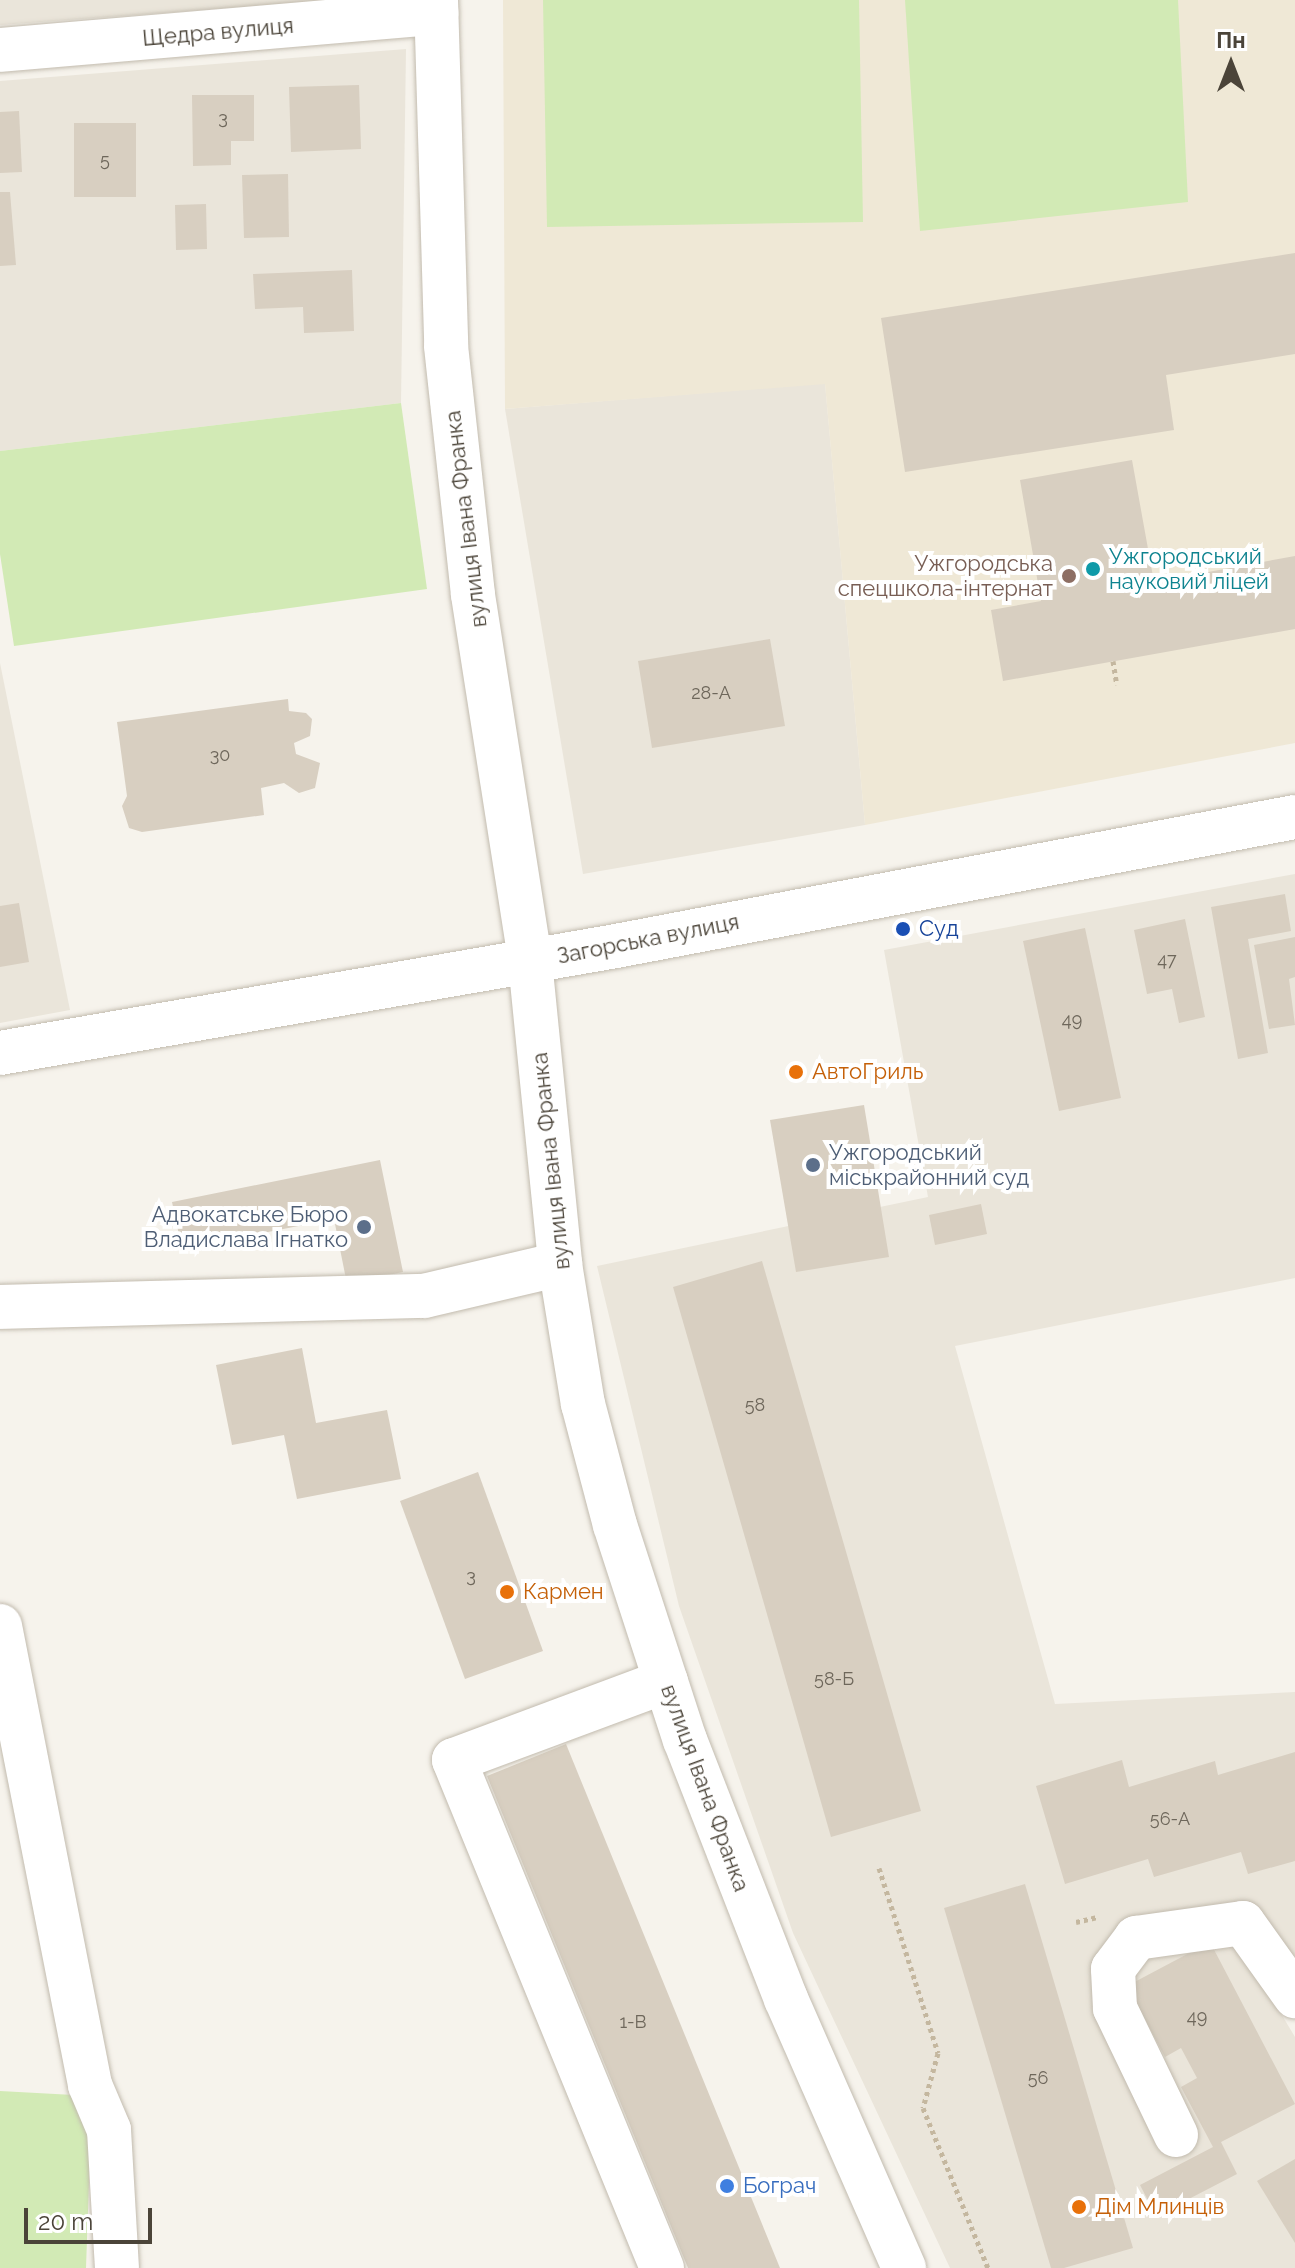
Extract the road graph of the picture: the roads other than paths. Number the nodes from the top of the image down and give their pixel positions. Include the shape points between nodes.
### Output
1 (436, 7) edge
2 (0, 50) edge
3 (1295, 817) edge
4 (530, 961) junction
5 (0, 1053) edge
6 (560, 1264) junction
7 (0, 1307) edge
8 (0, 1626) edge
9 (666, 1681) junction
10 (1295, 1996) edge
11 (1176, 2135) dead end
12 (117, 2268) edge
13 (662, 2268) edge
14 (904, 2268) edge

1 - 2 street, Щедра вулиця
1 - 4 street, вулиця Івана Франка via 446,346 473,595
3 - 4 street, Загорська вулиця
4 - 5 street, Загорська вулиця
4 - 6 street, вулиця Івана Франка
6 - 7 street via 424,1296
6 - 9 street, вулиця Івана Франка via 583,1404
8 - 12 street via 90,2085 109,2130
9 - 13 street via 454,1760
9 - 14 street, вулиця Івана Франка via 732,1866
10 - 11 street via 1243,1923 1136,1938 1113,1969 1115,2008

